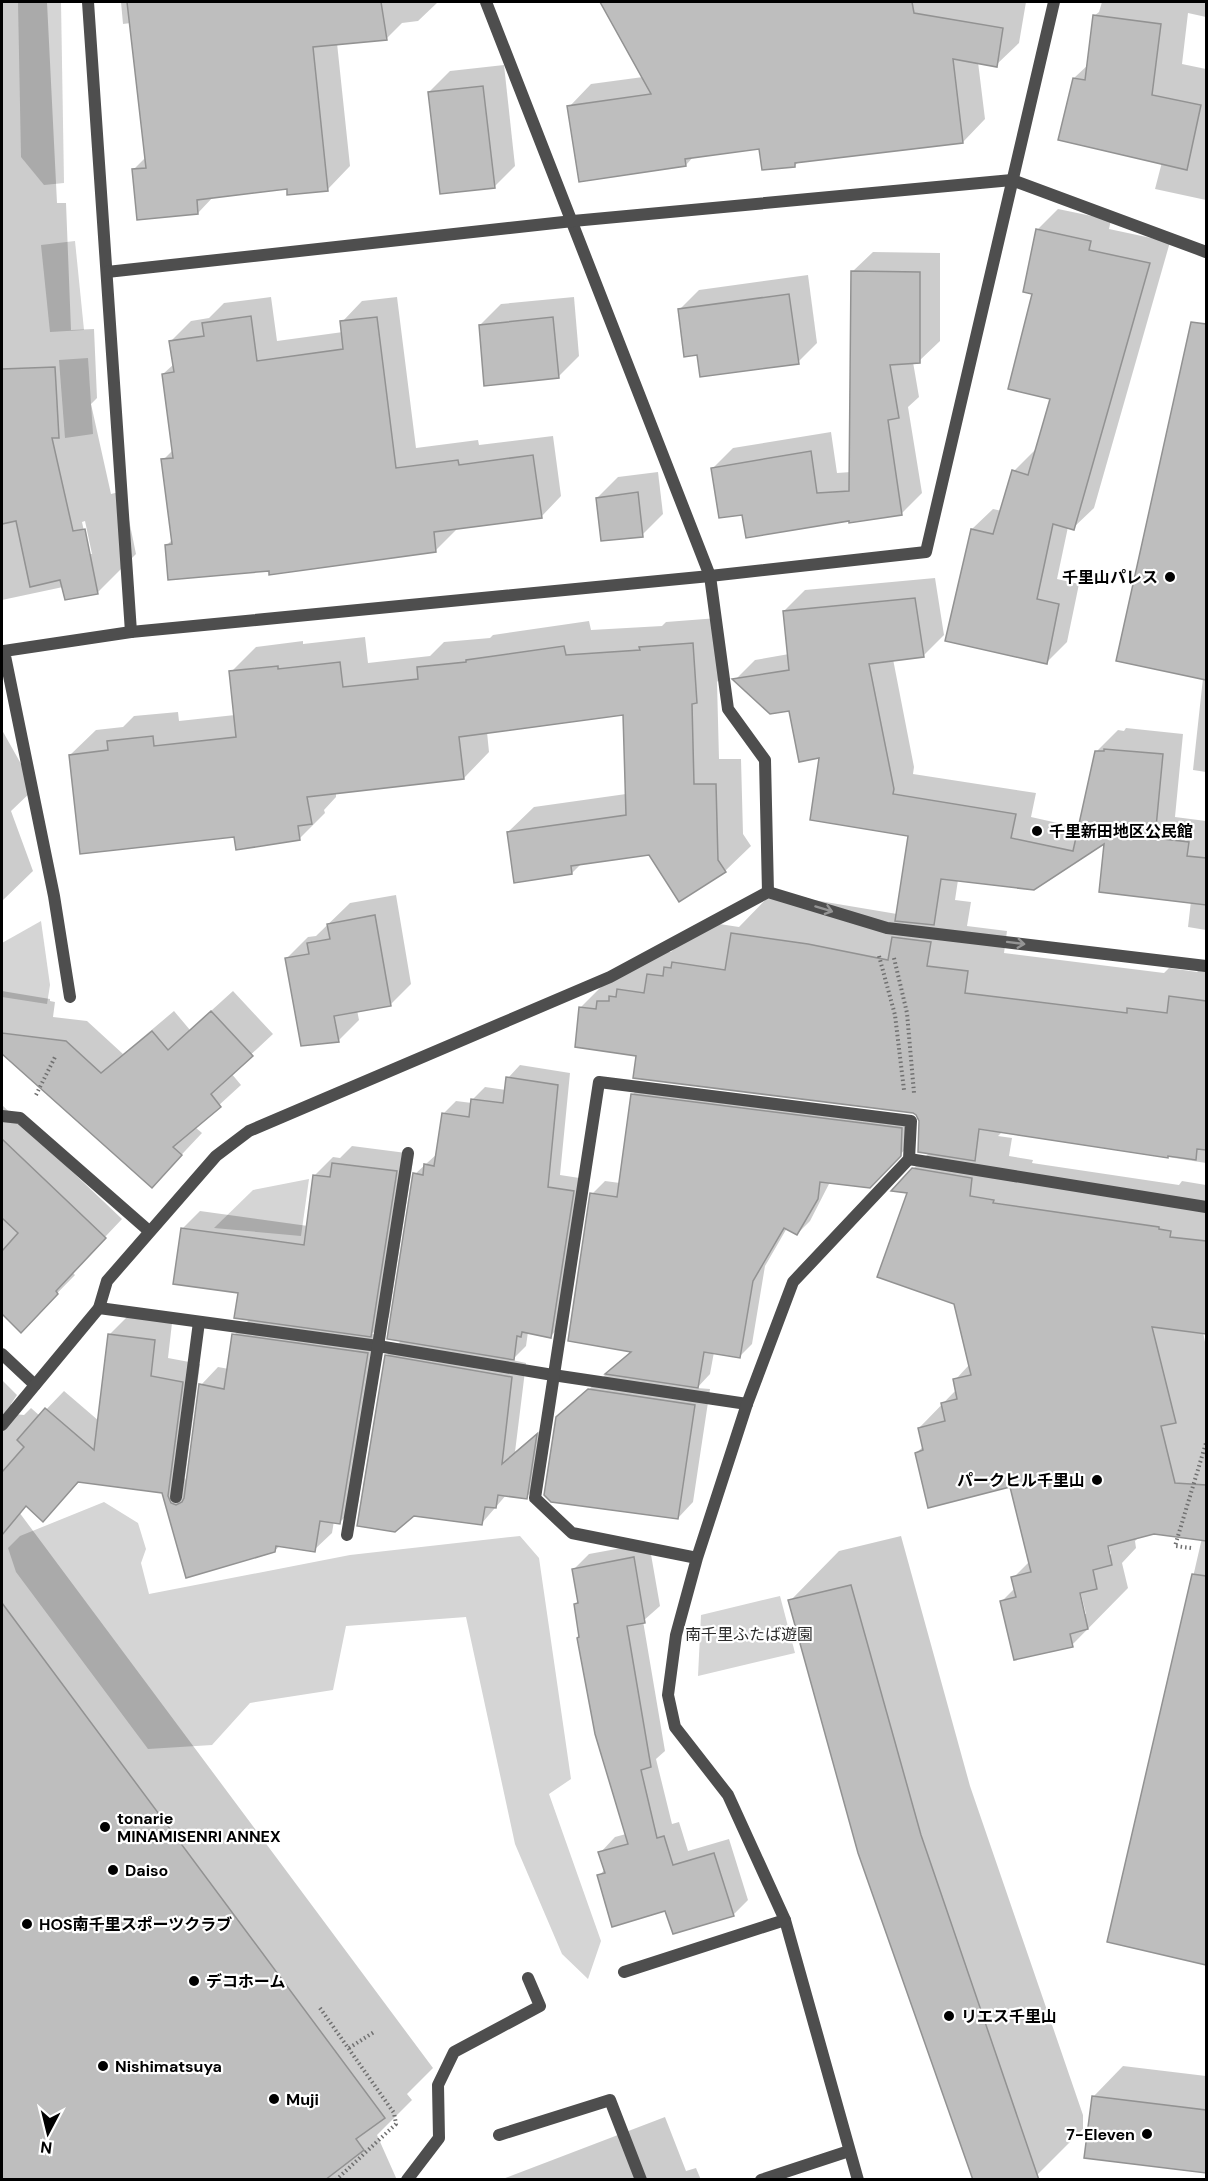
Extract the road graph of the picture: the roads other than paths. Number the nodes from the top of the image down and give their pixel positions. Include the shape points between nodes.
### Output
1 (88, 2) edge
2 (486, 2) edge
3 (1053, 2) edge
4 (1011, 180) junction
5 (573, 220) junction
6 (1206, 252) edge
7 (107, 272) junction
8 (710, 576) junction
9 (131, 632) junction
10 (768, 892) junction
11 (1206, 966) edge
12 (70, 998) dead end
13 (2, 1116) edge
14 (408, 1153) dead end
15 (909, 1159) junction
16 (1206, 1207) edge
17 (149, 1231) junction
18 (99, 1308) junction
19 (199, 1322) junction
20 (378, 1346) junction
21 (2, 1354) edge
22 (553, 1375) junction
23 (35, 1385) junction
24 (747, 1404) junction
25 (2, 1425) edge
26 (176, 1497) dead end
27 (347, 1535) dead end
28 (697, 1558) junction
29 (785, 1920) junction
30 (624, 1972) dead end
31 (528, 1978) dead end
32 (499, 2135) dead end
33 (849, 2151) junction
34 (407, 2180) edge
35 (641, 2180) edge
36 (761, 2180) edge
37 (858, 2180) edge

1 - 7 street
2 - 5 street
3 - 4 street
4 - 5 street
4 - 6 street
4 - 8 street via 926,552
5 - 7 street
5 - 8 street
7 - 9 street
8 - 9 street
8 - 10 street via 728,709 765,760
9 - 12 street via 4,651 54,896
10 -> 11 street via 887,928
10 - 17 street via 610,977 249,1131 216,1156
13 - 17 street via 20,1118
14 - 20 street
15 - 16 street
15 - 22 street via 911,1121 599,1082
15 - 24 street via 793,1282
17 - 18 street via 107,1281
18 - 19 street
18 - 23 street
19 - 20 street
19 - 26 street
20 - 22 street
20 - 27 street
21 - 23 street
22 - 24 street
22 - 28 street via 535,1498 572,1533
23 - 25 street
24 - 28 street
28 - 29 street via 676,1635 668,1695 675,1727 728,1795
29 - 30 street
29 - 33 street
31 - 34 street via 540,2007 454,2052 438,2085 439,2138
32 - 35 street via 610,2100
33 - 36 street
33 - 37 street

